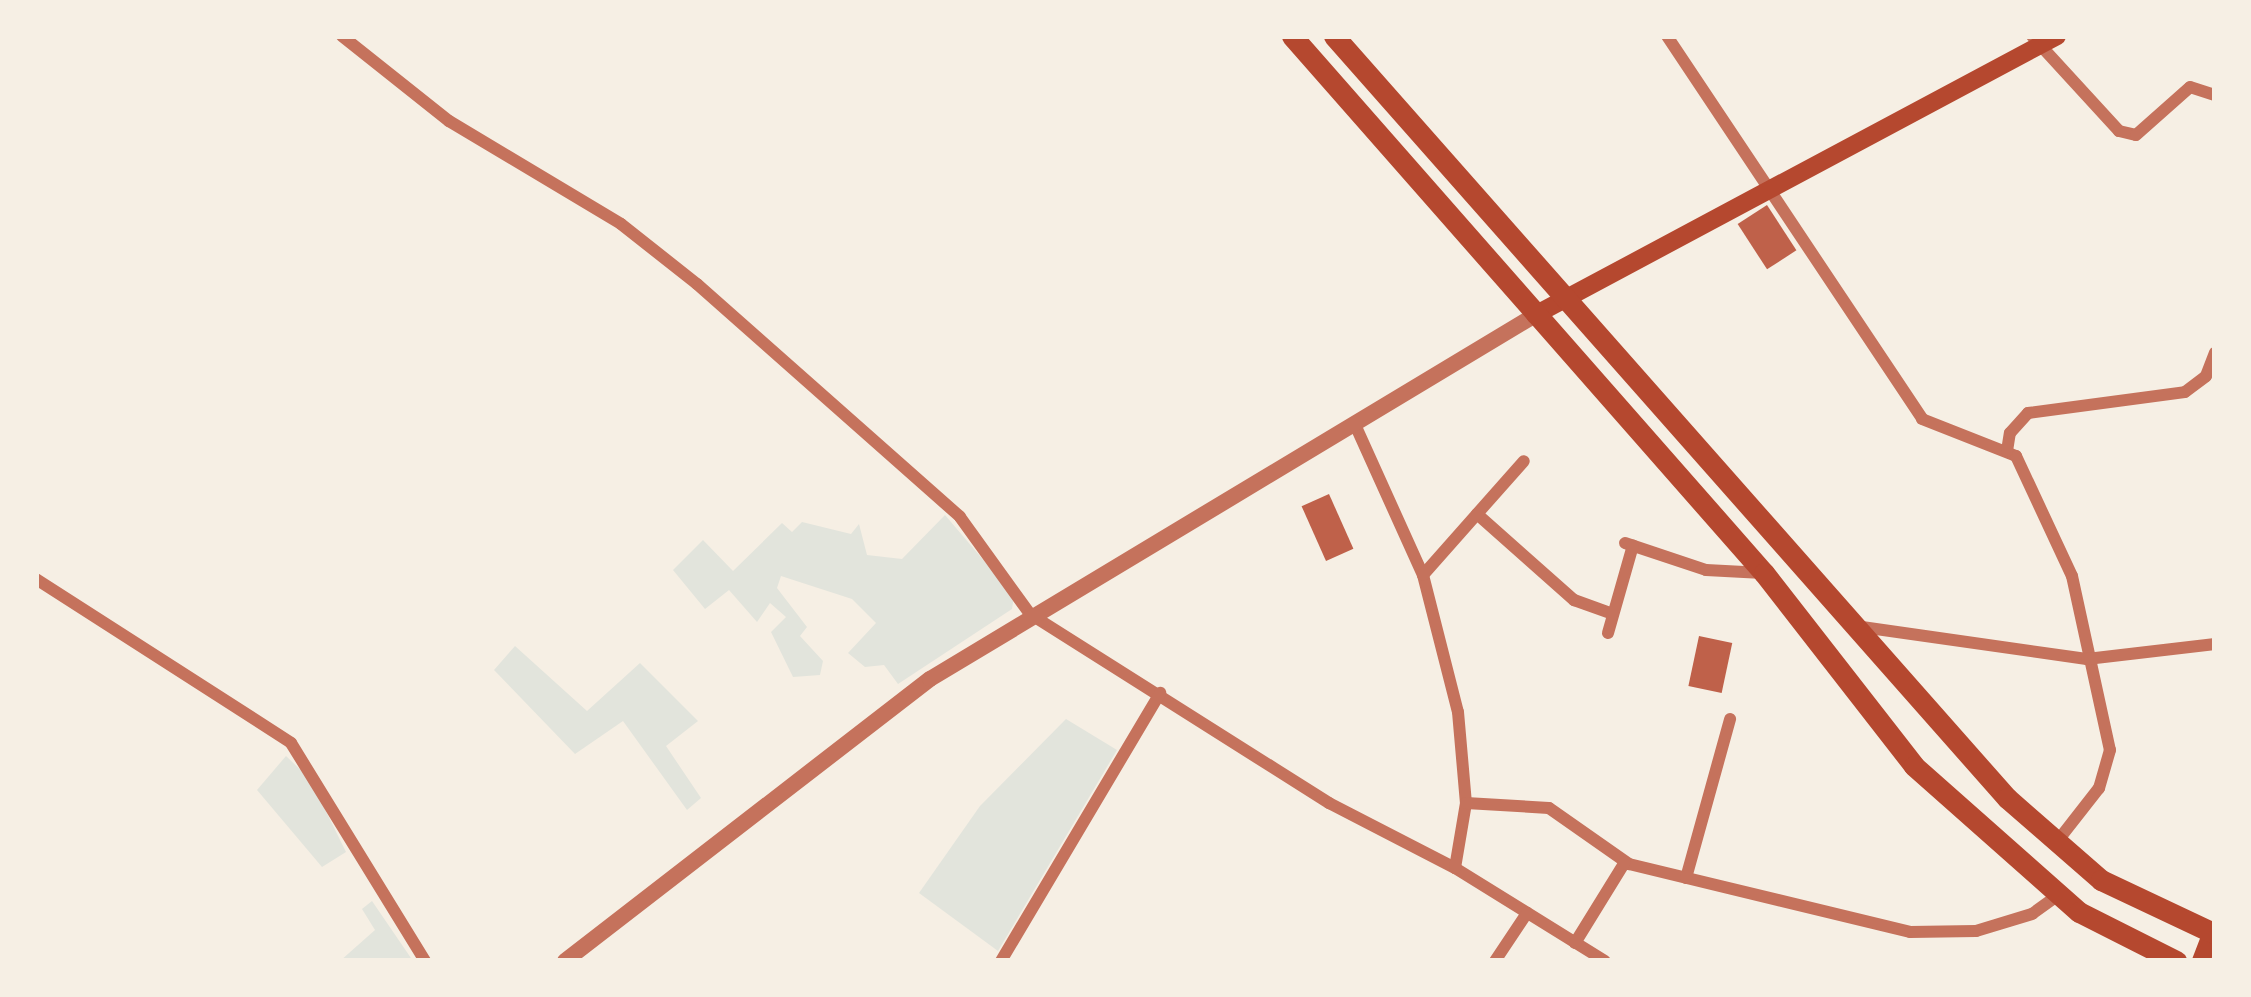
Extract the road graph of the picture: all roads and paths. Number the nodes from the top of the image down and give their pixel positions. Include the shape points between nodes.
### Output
1 (342, 36) edge
2 (1292, 36) edge
3 (1334, 36) edge
4 (1667, 36) edge
5 (2057, 36) edge
6 (2035, 42) edge
7 (2215, 95) edge
8 (1769, 187) junction
9 (1564, 297) junction
10 (1535, 315) junction
11 (2215, 353) edge
12 (1358, 428) junction
13 (2007, 451) junction
14 (1524, 461) dead end
15 (1478, 514) junction
16 (1764, 573) junction
17 (1423, 575) junction
18 (36, 579) edge
19 (1030, 614) junction
20 (1613, 614) junction
21 (1854, 626) junction
22 (1608, 633) dead end
23 (2215, 644) edge
24 (2087, 659) junction
25 (1160, 693) junction
26 (1730, 719) dead end
27 (1466, 803) junction
28 (2055, 844) junction
29 (1625, 862) junction
30 (1455, 868) junction
31 (1686, 878) junction
32 (2056, 896) junction
33 (1527, 913) junction
34 (2213, 934) edge
35 (1576, 943) junction
36 (425, 961) edge
37 (565, 961) edge
38 (1001, 961) edge
39 (1495, 961) edge
40 (1605, 961) edge
41 (2176, 961) edge
42 (2200, 961) edge

1 - 19 street via 449,121 620,224 697,284 960,518
2 - 10 highway
3 - 9 highway
4 - 8 street
5 - 6 main road
6 - 7 street via 2119,131 2135,135 2190,87
6 - 8 main road
8 - 9 main road
8 - 13 street via 1922,418
9 - 10 main road
9 - 21 highway
10 - 12 street
10 - 16 highway
11 - 13 street via 2206,376 2185,392 2028,413 2010,433
12 - 17 street
12 - 19 street
13 - 24 street via 2016,455 2072,576
14 - 15 street
15 - 17 street
15 - 20 street via 1574,600
16 - 20 street via 1706,570 1629,544
16 - 32 highway via 1914,766
17 - 27 street via 1458,712
18 - 36 street via 291,742
19 - 25 street
19 - 37 street via 841,744
20 - 22 street
21 - 24 street
21 - 28 highway
23 - 24 street
24 - 28 street via 2098,675 2110,750 2099,788
25 - 30 street via 1329,803
25 - 38 street
26 - 31 street
27 - 29 street via 1549,808
27 - 30 street
28 - 34 highway via 2101,880
29 - 31 street
29 - 35 street
30 - 33 street
31 - 32 street via 1841,920 1944,934 2032,914
32 - 41 highway
33 - 35 street
33 - 39 street
34 - 42 main road
35 - 40 street

